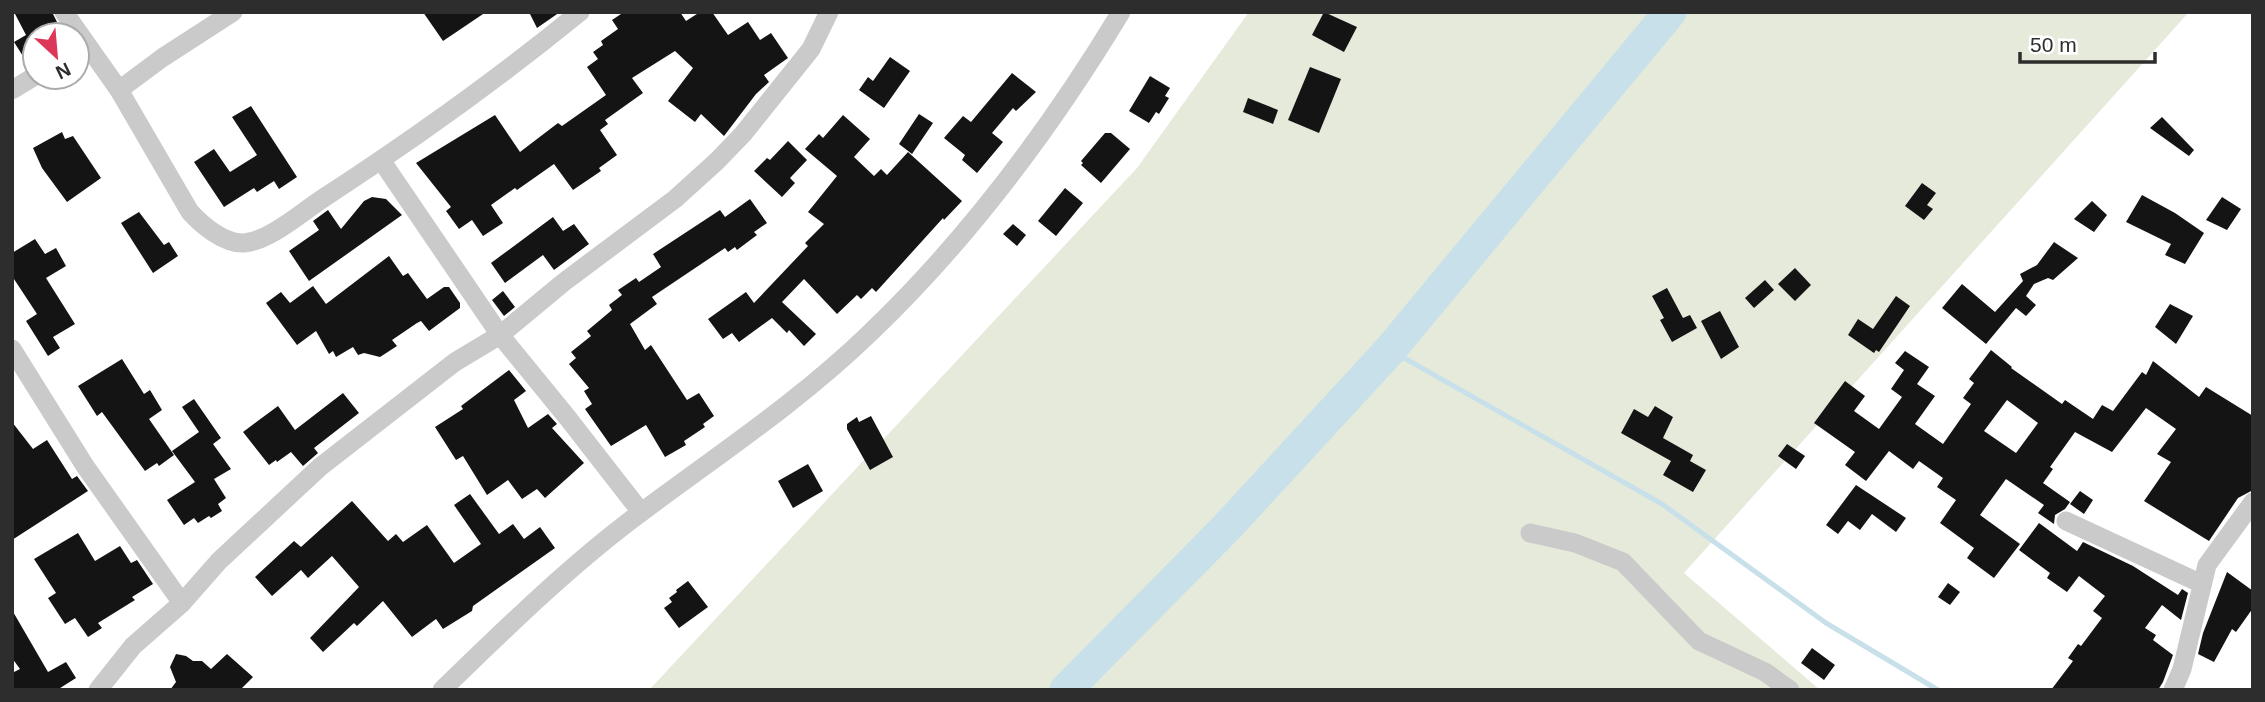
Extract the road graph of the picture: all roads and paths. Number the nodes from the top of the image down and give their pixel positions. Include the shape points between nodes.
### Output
1 (233, 12) edge
2 (580, 12) edge
3 (829, 12) edge
4 (1115, 16) edge
5 (91, 58) edge
6 (119, 90) junction
7 (381, 160) junction
8 (500, 335) junction
9 (12, 349) edge
10 (2251, 509) edge
11 (641, 512) junction
12 (2066, 521) dead end
13 (1530, 533) dead end
14 (2202, 584) junction
15 (181, 603) junction
16 (99, 690) edge
17 (442, 690) edge
18 (1790, 690) edge
19 (2173, 690) edge

1 - 6 street
2 - 7 street
3 - 8 street via 811,49 717,160 675,199
4 - 11 street via 1054,115 928,276 811,387
5 - 6 street
6 - 7 street via 190,212 216,235 243,243 275,232
7 - 8 street
8 - 11 street
8 - 15 street via 455,362 320,467
9 - 15 street via 85,466
10 - 14 street via 2207,565
11 - 17 street
12 - 14 street
13 - 18 street via 1576,543 1622,562 1699,641 1765,672
14 - 19 street
15 - 16 street via 134,646

